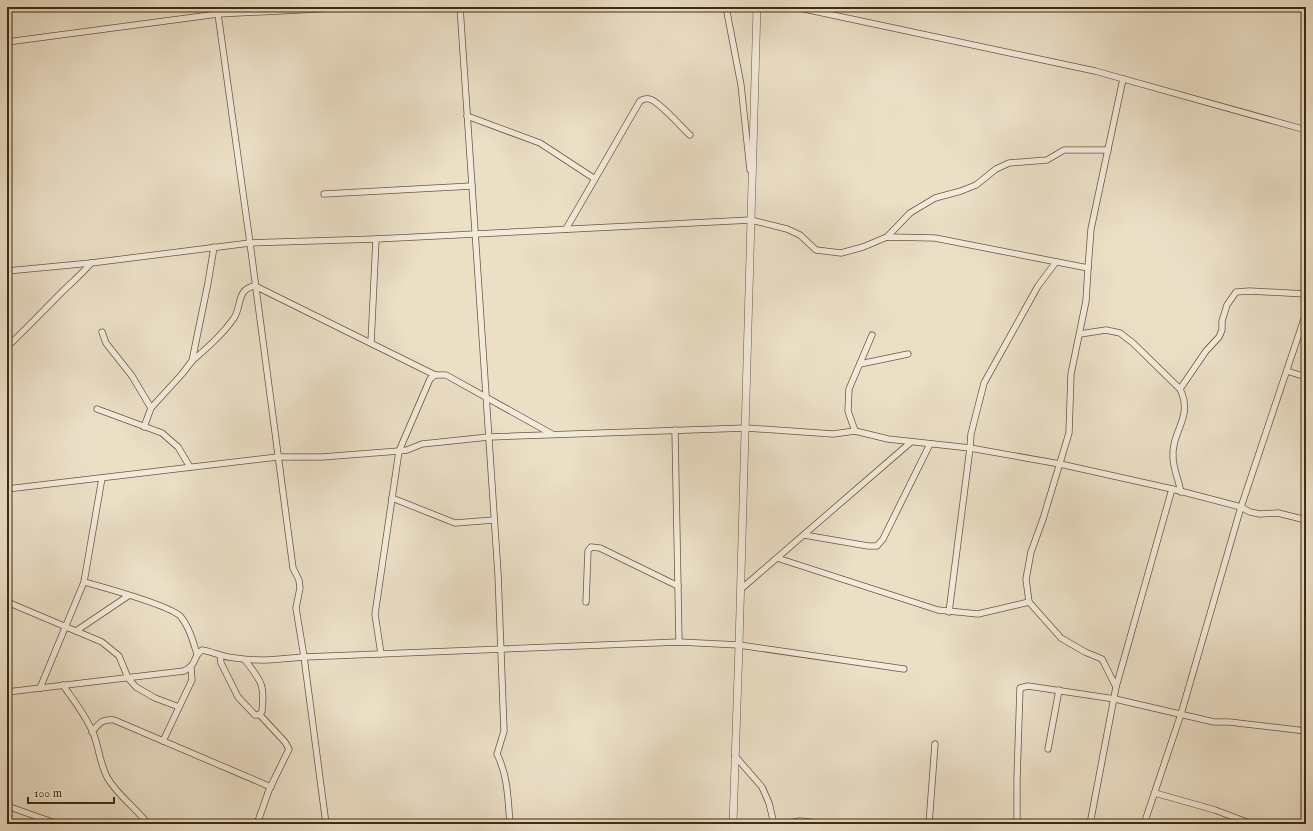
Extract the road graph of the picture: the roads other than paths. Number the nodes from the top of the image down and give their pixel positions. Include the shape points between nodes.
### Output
1 (357, 7) edge
2 (460, 7) edge
3 (726, 7) edge
4 (757, 7) edge
5 (796, 7) edge
6 (218, 14) junction
7 (7, 42) edge
8 (1123, 79) junction
9 (467, 116) junction
10 (1306, 130) edge
11 (690, 135) dead end
12 (1108, 150) junction
13 (596, 179) junction
14 (472, 186) junction
15 (324, 194) dead end
16 (752, 194) junction
17 (751, 220) junction
18 (566, 230) junction
19 (475, 234) junction
20 (887, 237) junction
21 (376, 239) junction
22 (250, 243) junction
23 (214, 247) junction
24 (1056, 262) junction
25 (91, 263) junction
26 (1088, 268) junction
27 (7, 271) edge
28 (255, 286) junction
29 (1306, 294) edge
30 (1306, 313) edge
31 (102, 332) dead end
32 (1080, 334) junction
33 (872, 335) dead end
34 (370, 343) junction
35 (7, 348) edge
36 (908, 354) dead end
37 (192, 361) junction
38 (860, 364) junction
39 (1287, 370) junction
40 (435, 375) junction
41 (1306, 378) edge
42 (1180, 388) junction
43 (486, 397) junction
44 (151, 408) junction
45 (97, 409) dead end
46 (144, 426) junction
47 (746, 428) junction
48 (675, 430) junction
49 (855, 431) junction
50 (553, 434) junction
51 (489, 436) junction
52 (911, 442) junction
53 (930, 444) junction
54 (970, 448) junction
55 (399, 451) junction
56 (278, 457) junction
57 (1060, 464) junction
58 (190, 467) junction
59 (102, 478) junction
60 (7, 489) edge
61 (1172, 489) junction
62 (1181, 492) junction
63 (392, 498) junction
64 (1240, 507) junction
65 (494, 520) junction
66 (1306, 520) edge
67 (804, 535) junction
68 (777, 558) junction
69 (84, 582) junction
70 (678, 586) junction
71 (741, 589) junction
72 (128, 596) junction
73 (7, 602) edge
74 (586, 602) dead end
75 (1029, 602) junction
76 (949, 612) junction
77 (67, 627) junction
78 (76, 631) junction
79 (679, 642) junction
80 (740, 645) junction
81 (501, 648) junction
82 (197, 654) junction
83 (381, 654) junction
84 (220, 655) junction
85 (304, 657) junction
86 (245, 660) junction
87 (191, 668) junction
88 (904, 669) dead end
89 (128, 678) junction
90 (63, 685) junction
91 (7, 687) edge
92 (1116, 687) junction
93 (40, 688) junction
94 (16, 690) junction
95 (1059, 690) junction
96 (7, 692) edge
97 (1115, 699) junction
98 (179, 707) junction
99 (1181, 714) junction
100 (260, 715) junction
101 (1306, 731) edge
102 (92, 732) junction
103 (163, 741) junction
104 (935, 744) dead end
105 (1048, 749) dead end
106 (735, 756) junction
107 (271, 787) junction
108 (1155, 793) junction
109 (7, 806) edge
110 (58, 824) edge
111 (148, 824) edge
112 (257, 824) edge
113 (326, 824) edge
114 (510, 824) edge
115 (733, 824) edge
116 (774, 824) edge
117 (781, 824) edge
118 (828, 824) edge
119 (929, 824) edge
120 (1017, 824) edge
121 (1090, 824) edge
122 (1144, 824) edge
123 (1252, 824) edge

1 - 6 street
2 - 9 street
3 - 16 street via 741,86
4 - 16 street
5 - 8 street via 1088,69
6 - 7 street
6 - 22 street
8 - 10 street
8 - 12 street
9 - 13 street via 540,142
9 - 14 street
11 - 13 street via 657,102 643,99
12 - 20 street via 1064,150 1047,160 1009,163 996,169 976,185 935,198 910,213
12 - 26 street via 1091,230
13 - 18 street
14 - 15 street
14 - 19 street
16 - 17 street
17 - 18 street
17 - 20 street via 787,228 800,235 816,250 841,253
17 - 47 street
18 - 19 street
19 - 21 street
19 - 43 street
20 - 24 street via 935,238
21 - 22 street
21 - 34 street
22 - 23 street
22 - 28 street
23 - 25 street
23 - 37 street
24 - 26 street
24 - 54 street via 1038,286 984,383
25 - 27 street
25 - 35 street
26 - 32 street
28 - 34 street
28 - 37 street via 244,290 235,317
28 - 56 street
29 - 42 street via 1236,292 1226,310 1219,337
30 - 39 street
31 - 44 street via 106,343 132,376
32 - 42 street via 1106,330 1120,333
32 - 57 street via 1071,374 1069,432
33 - 38 street
34 - 40 street
36 - 38 street
37 - 44 street
38 - 49 street via 849,388 848,411
39 - 41 street
39 - 64 street
40 - 43 street via 446,375
40 - 55 street via 430,379
42 - 62 street via 1185,398 1184,413 1172,459
43 - 50 street
43 - 51 street
44 - 46 street
45 - 46 street
46 - 58 street via 162,433 178,447
47 - 48 street
47 - 49 street via 833,434
47 - 71 street
48 - 50 street
48 - 70 street
49 - 52 street
50 - 51 street
51 - 55 street via 422,444
51 - 65 street
52 - 53 street
52 - 67 street
53 - 54 street
53 - 67 street via 883,539 877,546
54 - 57 street
54 - 76 street
55 - 56 street via 322,457
55 - 63 street
56 - 58 street
56 - 85 street via 293,568 299,580 296,608
57 - 61 street
57 - 75 street via 1031,552 1026,579
58 - 59 street
59 - 60 street
59 - 69 street
61 - 62 street
61 - 92 street
62 - 64 street
63 - 65 street via 455,522
63 - 83 street via 375,614
64 - 66 street via 1260,514 1278,513
64 - 99 street
65 - 81 street
67 - 68 street
68 - 71 street
68 - 76 street
69 - 72 street
69 - 77 street
70 - 74 street via 600,548 592,547 588,551
70 - 79 street
71 - 80 street
72 - 78 street
72 - 82 street via 164,607 180,616 192,637
73 - 77 street
75 - 76 street via 978,614
75 - 92 street via 1061,638 1102,659
77 - 78 street
77 - 93 street
78 - 89 street via 102,642 119,656
79 - 80 street
79 - 81 street
80 - 88 street
80 - 106 street
81 - 83 street
81 - 114 street via 504,731 497,754 508,786
82 - 84 street via 202,650
82 - 87 street
83 - 85 street
84 - 86 street
84 - 100 street via 221,663 238,697 256,715
85 - 86 street
85 - 113 street
86 - 100 street via 259,678 263,689
87 - 89 street via 184,672
87 - 98 street via 192,680
89 - 90 street
89 - 98 street via 136,687 155,698
90 - 93 street
90 - 102 street
91 - 94 street
92 - 97 street
93 - 94 street
94 - 96 street
95 - 97 street
95 - 105 street
95 - 120 street via 1028,686 1020,688
97 - 99 street
97 - 121 street
98 - 103 street
99 - 101 street via 1214,722
99 - 108 street
100 - 107 street via 289,749
102 - 103 street via 99,723 114,720
102 - 111 street via 108,778
103 - 107 street
104 - 119 street
106 - 115 street
106 - 116 street via 762,787
107 - 112 street
108 - 122 street
108 - 123 street via 1215,810
109 - 110 street
117 - 118 street via 800,821

